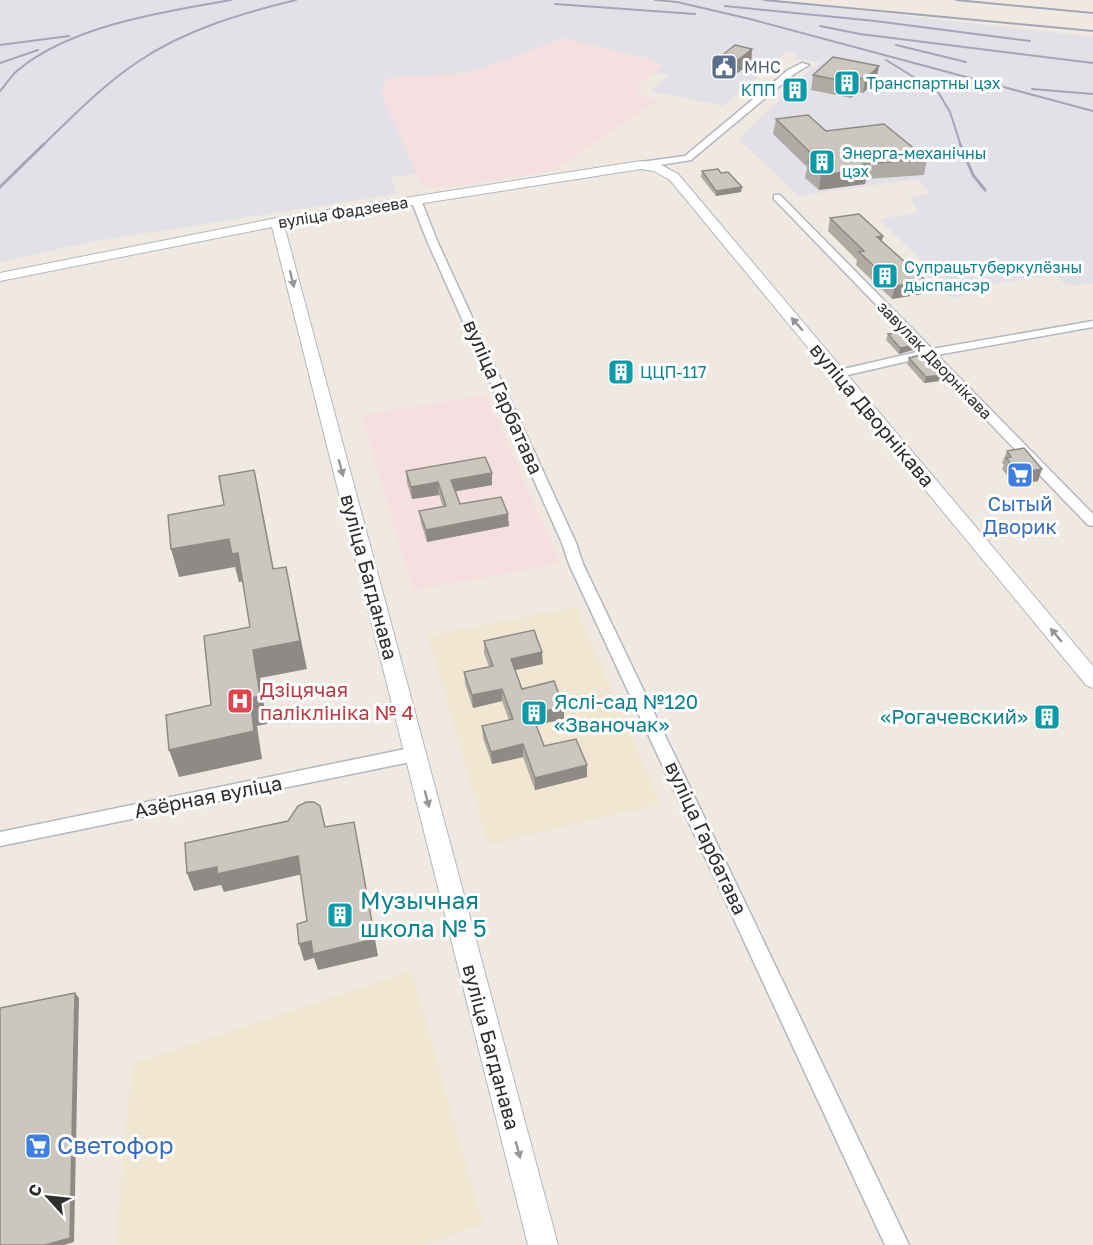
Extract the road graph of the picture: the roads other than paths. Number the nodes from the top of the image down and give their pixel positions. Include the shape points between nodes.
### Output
1 (805, 65) dead end
2 (688, 158) junction
3 (641, 165) junction
4 (674, 177) junction
5 (777, 197) dead end
6 (416, 200) junction
7 (277, 222) junction
8 (0, 277) edge
9 (1093, 324) edge
10 (929, 354) junction
11 (838, 373) junction
12 (1093, 522) edge
13 (1093, 681) edge
14 (415, 754) junction
15 (0, 838) edge
16 (543, 1245) edge
17 (897, 1245) edge

1 - 2 street via 791,72
2 - 3 street, вуліца Фадзеева
2 - 4 street
3 - 4 street, вуліца Дворнікава
3 - 6 street, вуліца Фадзеева
11 -> 4 street, вуліца Дворнікава
5 - 10 street, завулак Дворнікава
6 - 7 street, вуліца Фадзеева
6 - 17 street, вуліца Гарбатава via 576,564
7 - 8 street, вуліца Фадзеева
7 -> 14 street, вуліца Багданава
9 - 10 street
10 - 11 street
10 - 12 street, завулак Дворнікава
13 -> 11 street, вуліца Дворнікава
14 - 15 street, Азёрная вуліца
14 -> 16 street, вуліца Багданава

